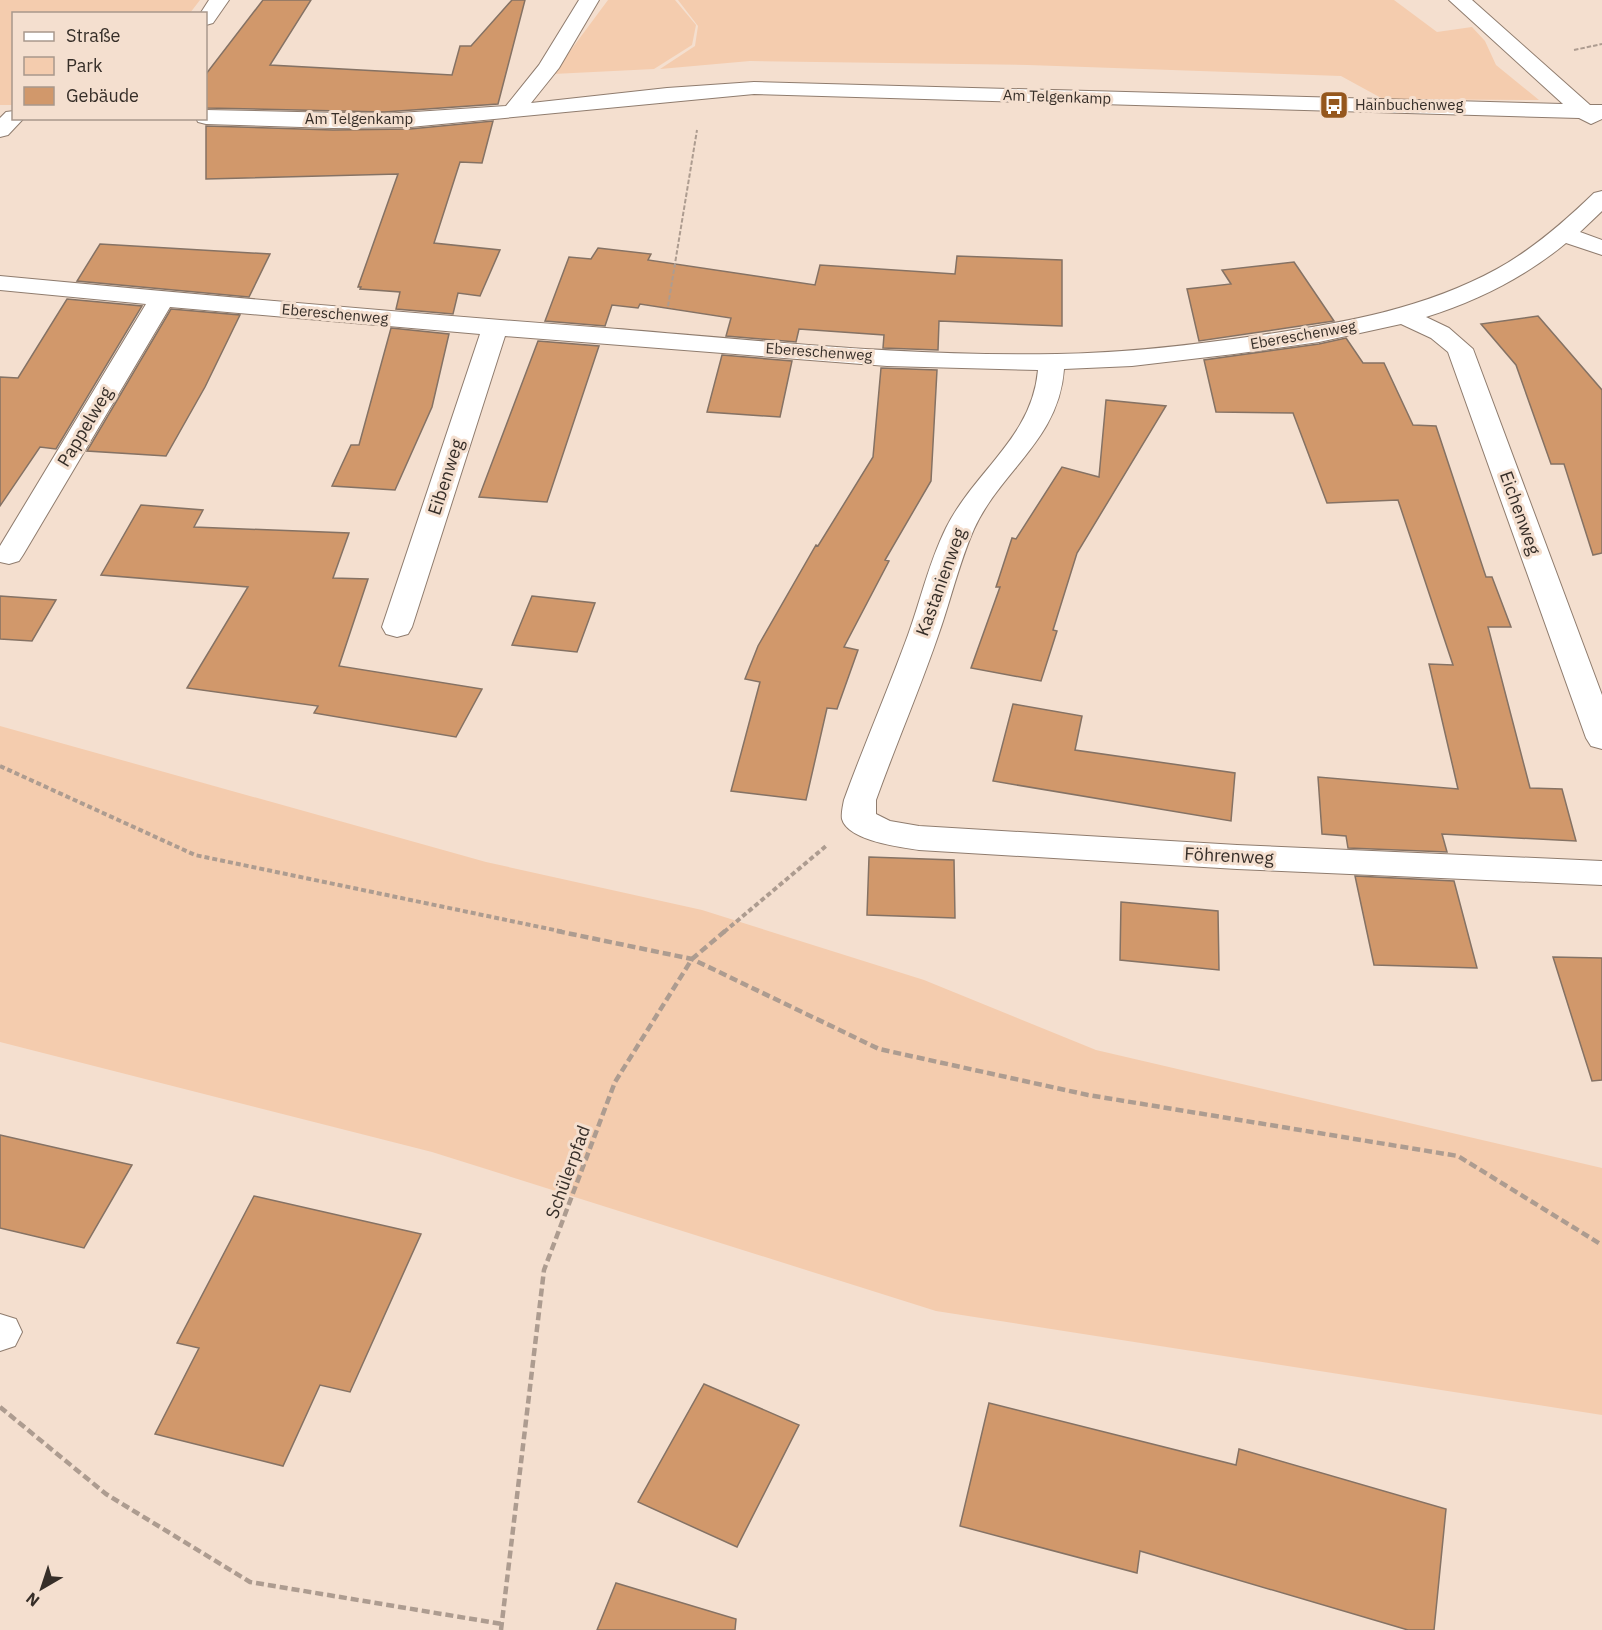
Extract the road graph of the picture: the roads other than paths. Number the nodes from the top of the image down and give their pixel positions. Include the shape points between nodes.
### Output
1 (219, 0) edge
2 (589, 0) edge
3 (1459, 0) edge
4 (207, 18) edge
5 (513, 111) junction
6 (1594, 112) edge
7 (207, 117) edge
8 (12, 118) edge
9 (1602, 126) edge
10 (0, 130) edge
11 (1602, 198) edge
12 (1565, 235) junction
13 (1602, 249) edge
14 (0, 283) edge
15 (162, 299) junction
16 (1405, 316) junction
17 (495, 327) junction
18 (1052, 362) junction
19 (9, 555) dead end
20 (397, 627) dead end
21 (1602, 738) edge
22 (859, 819) joint
23 (1602, 873) edge

1 - 4 street
2 - 5 street via 548,68
3 - 6 street via 1526,61
5 - 6 street, Am Telgenkamp via 753,88
5 - 7 street, Am Telgenkamp via 369,121
6 - 9 street
8 - 10 street
11 - 12 street, Ebereschenweg
12 - 13 street
12 - 16 street, Ebereschenweg via 1490,283
14 - 15 street, Ebereschenweg
15 - 17 street, Ebereschenweg
15 - 19 street, Pappelweg
16 - 18 street, Ebereschenweg via 1213,350
16 - 21 street, Eichenweg via 1440,333 1460,349
17 - 18 street, Ebereschenweg via 898,358
17 - 20 street, Eibenweg
18 - 22 street, Kastanienweg via 1052,384 1043,414 962,523 860,800
22 - 23 street, Föhrenweg via 882,832 919,838

